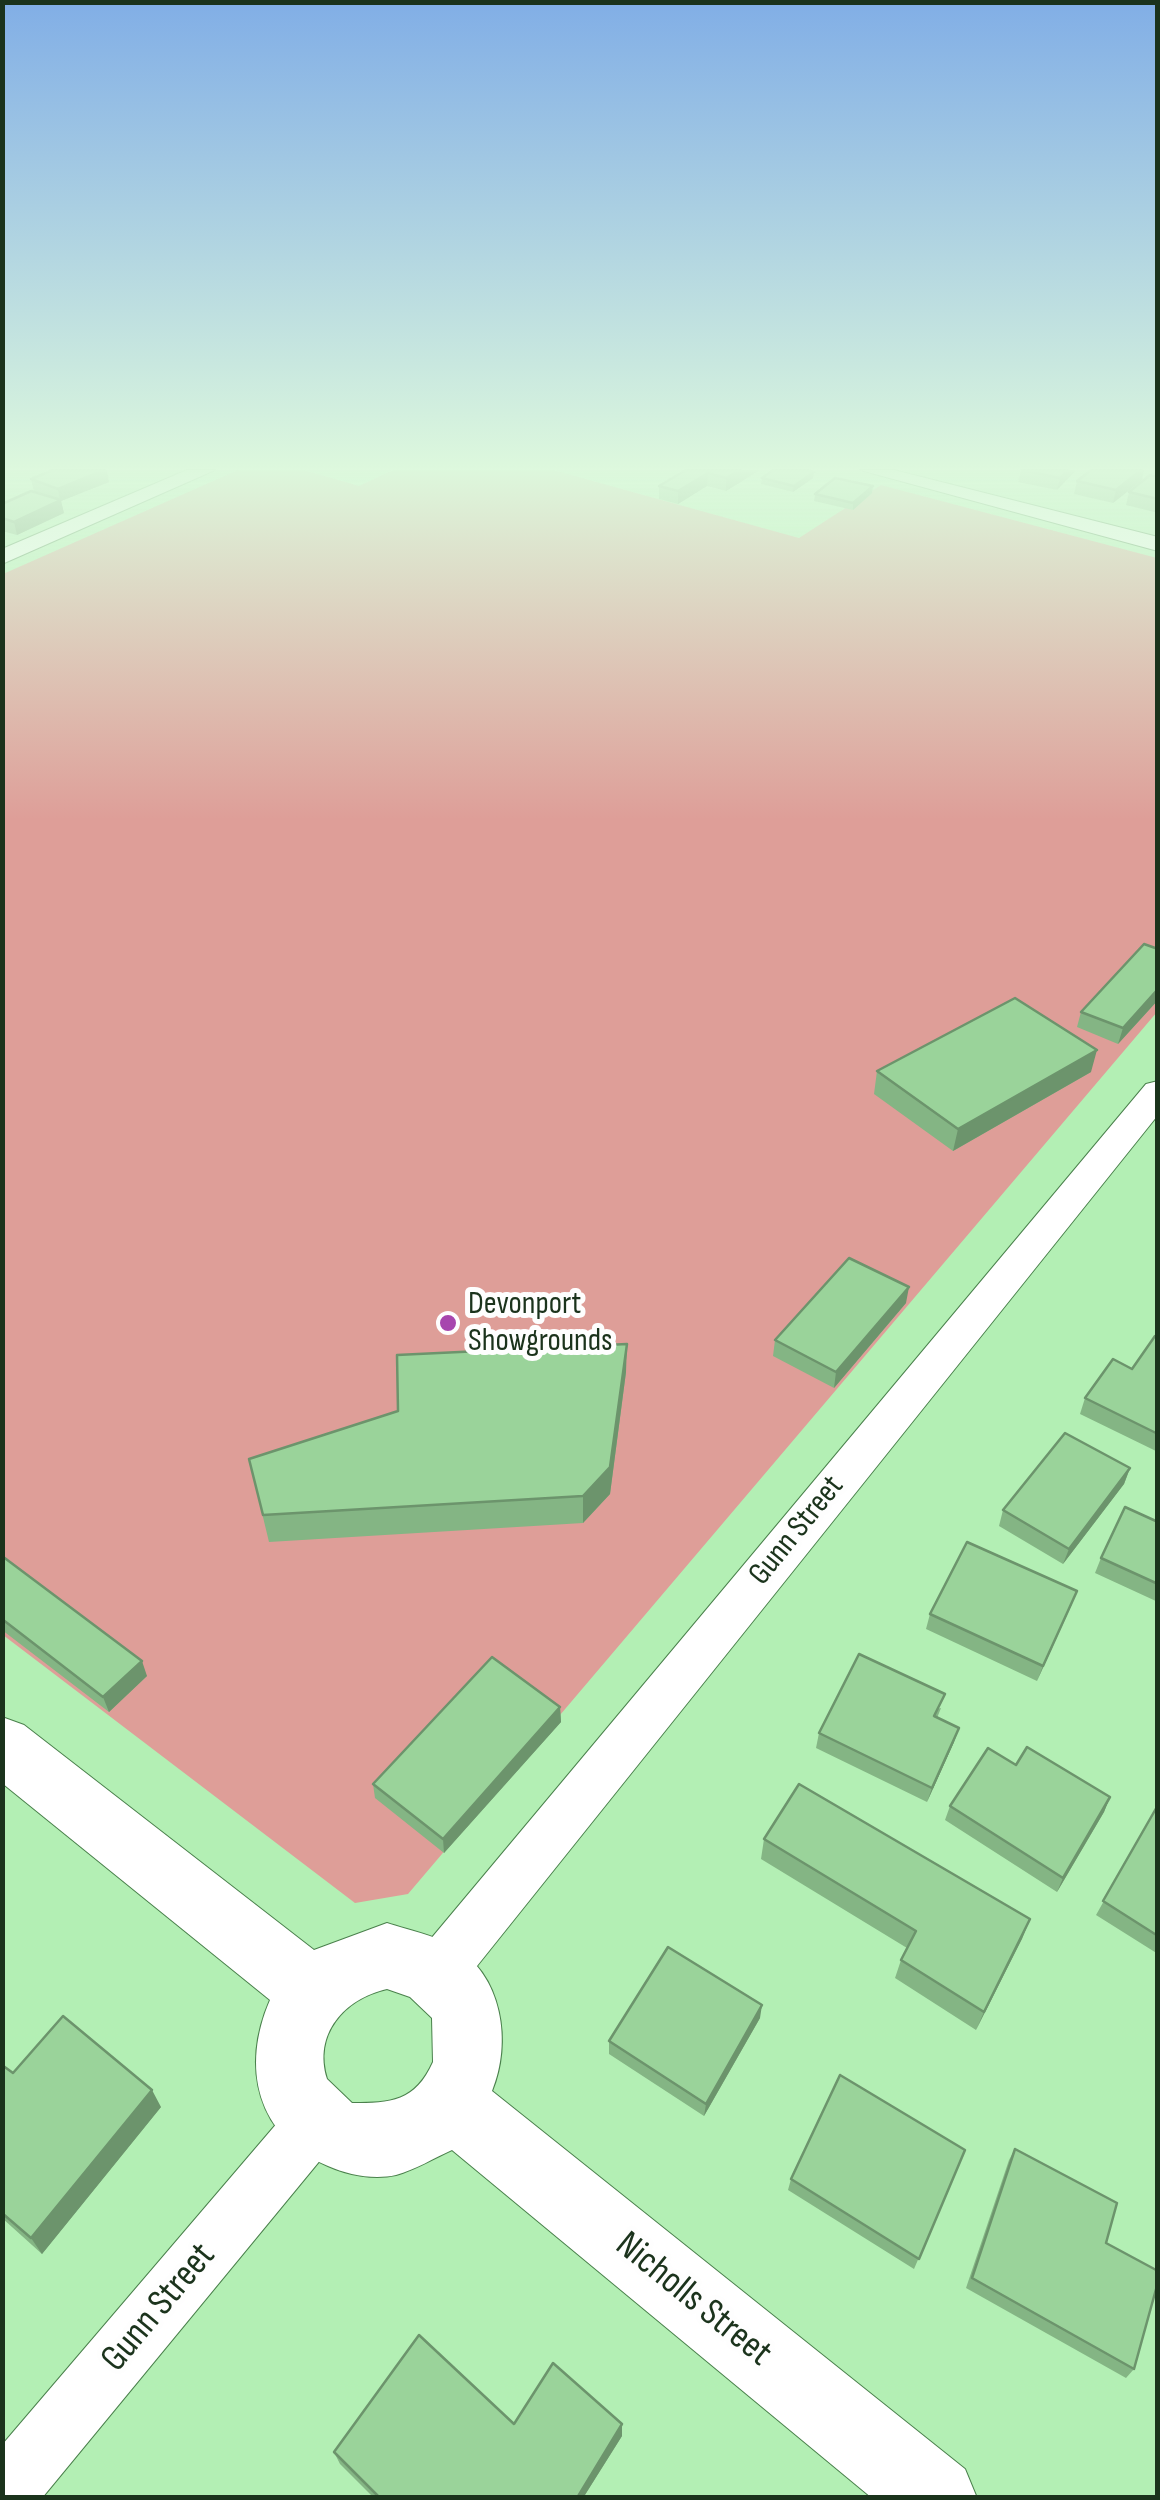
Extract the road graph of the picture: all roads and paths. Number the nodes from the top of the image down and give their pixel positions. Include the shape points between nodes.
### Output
1 (1158, 1092) edge
2 (2, 1745) edge
3 (438, 1972) junction
4 (312, 1991) junction
5 (451, 2102) junction
6 (316, 2121) junction
7 (2, 2496) edge
8 (936, 2498) edge

1 - 3 street, Gunn Street
2 - 4 street
3 - 4 street via 414,1960 359,1959
3 - 5 street via 466,2008 472,2031 468,2068
4 - 6 street via 289,2044 298,2099
5 - 6 street via 428,2125 400,2139 370,2143
5 - 8 street, Nicholls Street
6 - 7 street, Gunn Street

